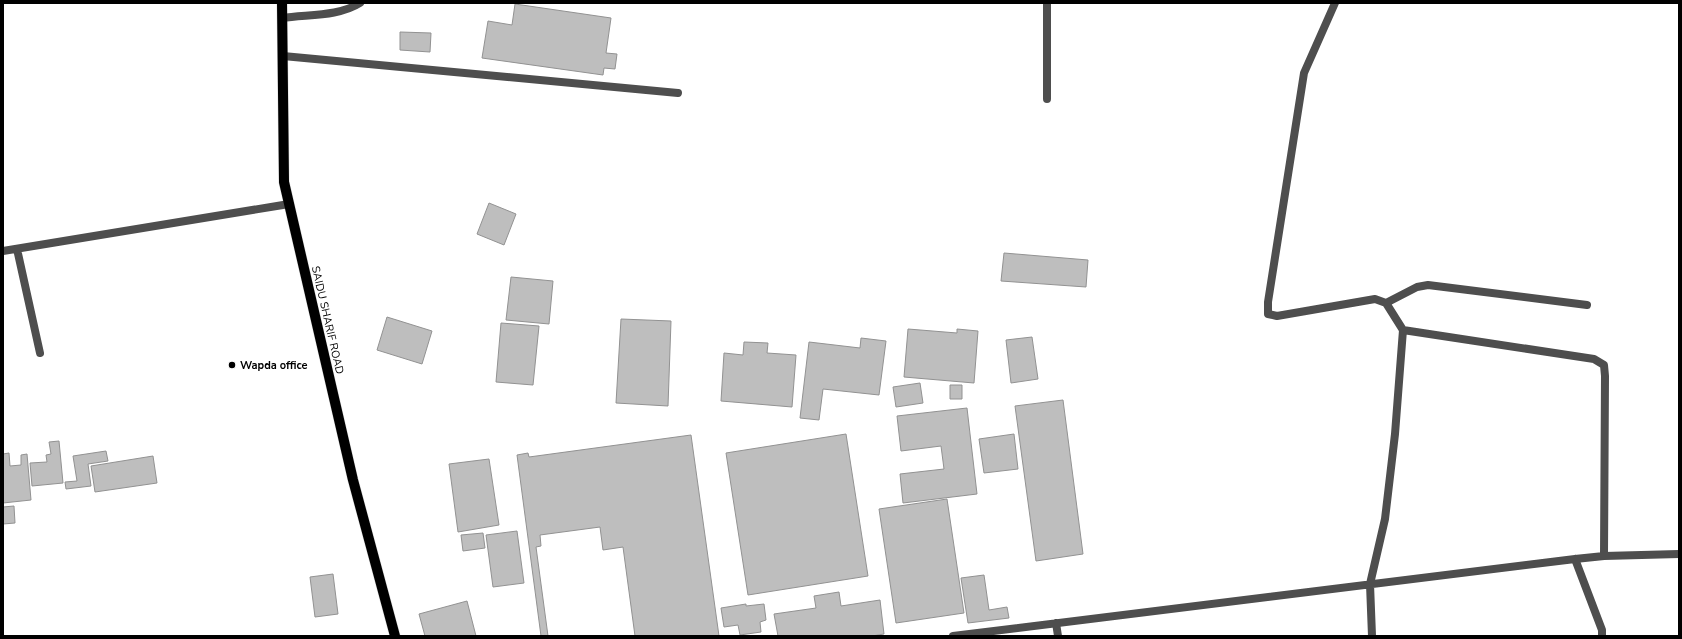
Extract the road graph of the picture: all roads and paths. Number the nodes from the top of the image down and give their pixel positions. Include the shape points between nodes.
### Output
1 (282, 3) edge
2 (360, 3) edge
3 (1047, 3) edge
4 (1335, 3) edge
5 (282, 18) junction
6 (283, 56) junction
7 (678, 93) dead end
8 (1047, 99) dead end
9 (289, 204) junction
10 (17, 249) junction
11 (3, 251) edge
12 (1386, 303) junction
13 (1587, 305) dead end
14 (1403, 330) junction
15 (40, 353) dead end
16 (1679, 554) edge
17 (1604, 556) junction
18 (1576, 559) junction
19 (1370, 584) junction
20 (1056, 623) junction
21 (395, 636) edge
22 (953, 636) edge
23 (1058, 636) edge
24 (1372, 636) edge
25 (1602, 636) edge

1 - 5 main road, SAIDU SHARIF ROAD
2 - 5 street via 333,13
3 - 8 street
4 - 12 street via 1304,72 1268,314 1277,316 1375,299
5 - 6 main road, SAIDU SHARIF ROAD
6 - 7 street
6 - 9 main road, SAIDU SHARIF ROAD via 284,182
9 - 10 street
9 - 21 main road, SAIDU SHARIF ROAD via 353,480
10 - 11 street
10 - 15 street
12 - 13 street via 1417,287 1428,285
12 - 14 street
14 - 17 street via 1594,359 1604,365
14 - 19 street via 1385,519
16 - 17 street
17 - 18 street
18 - 19 street
18 - 25 street
19 - 20 street
19 - 24 street
20 - 22 street
20 - 23 street

